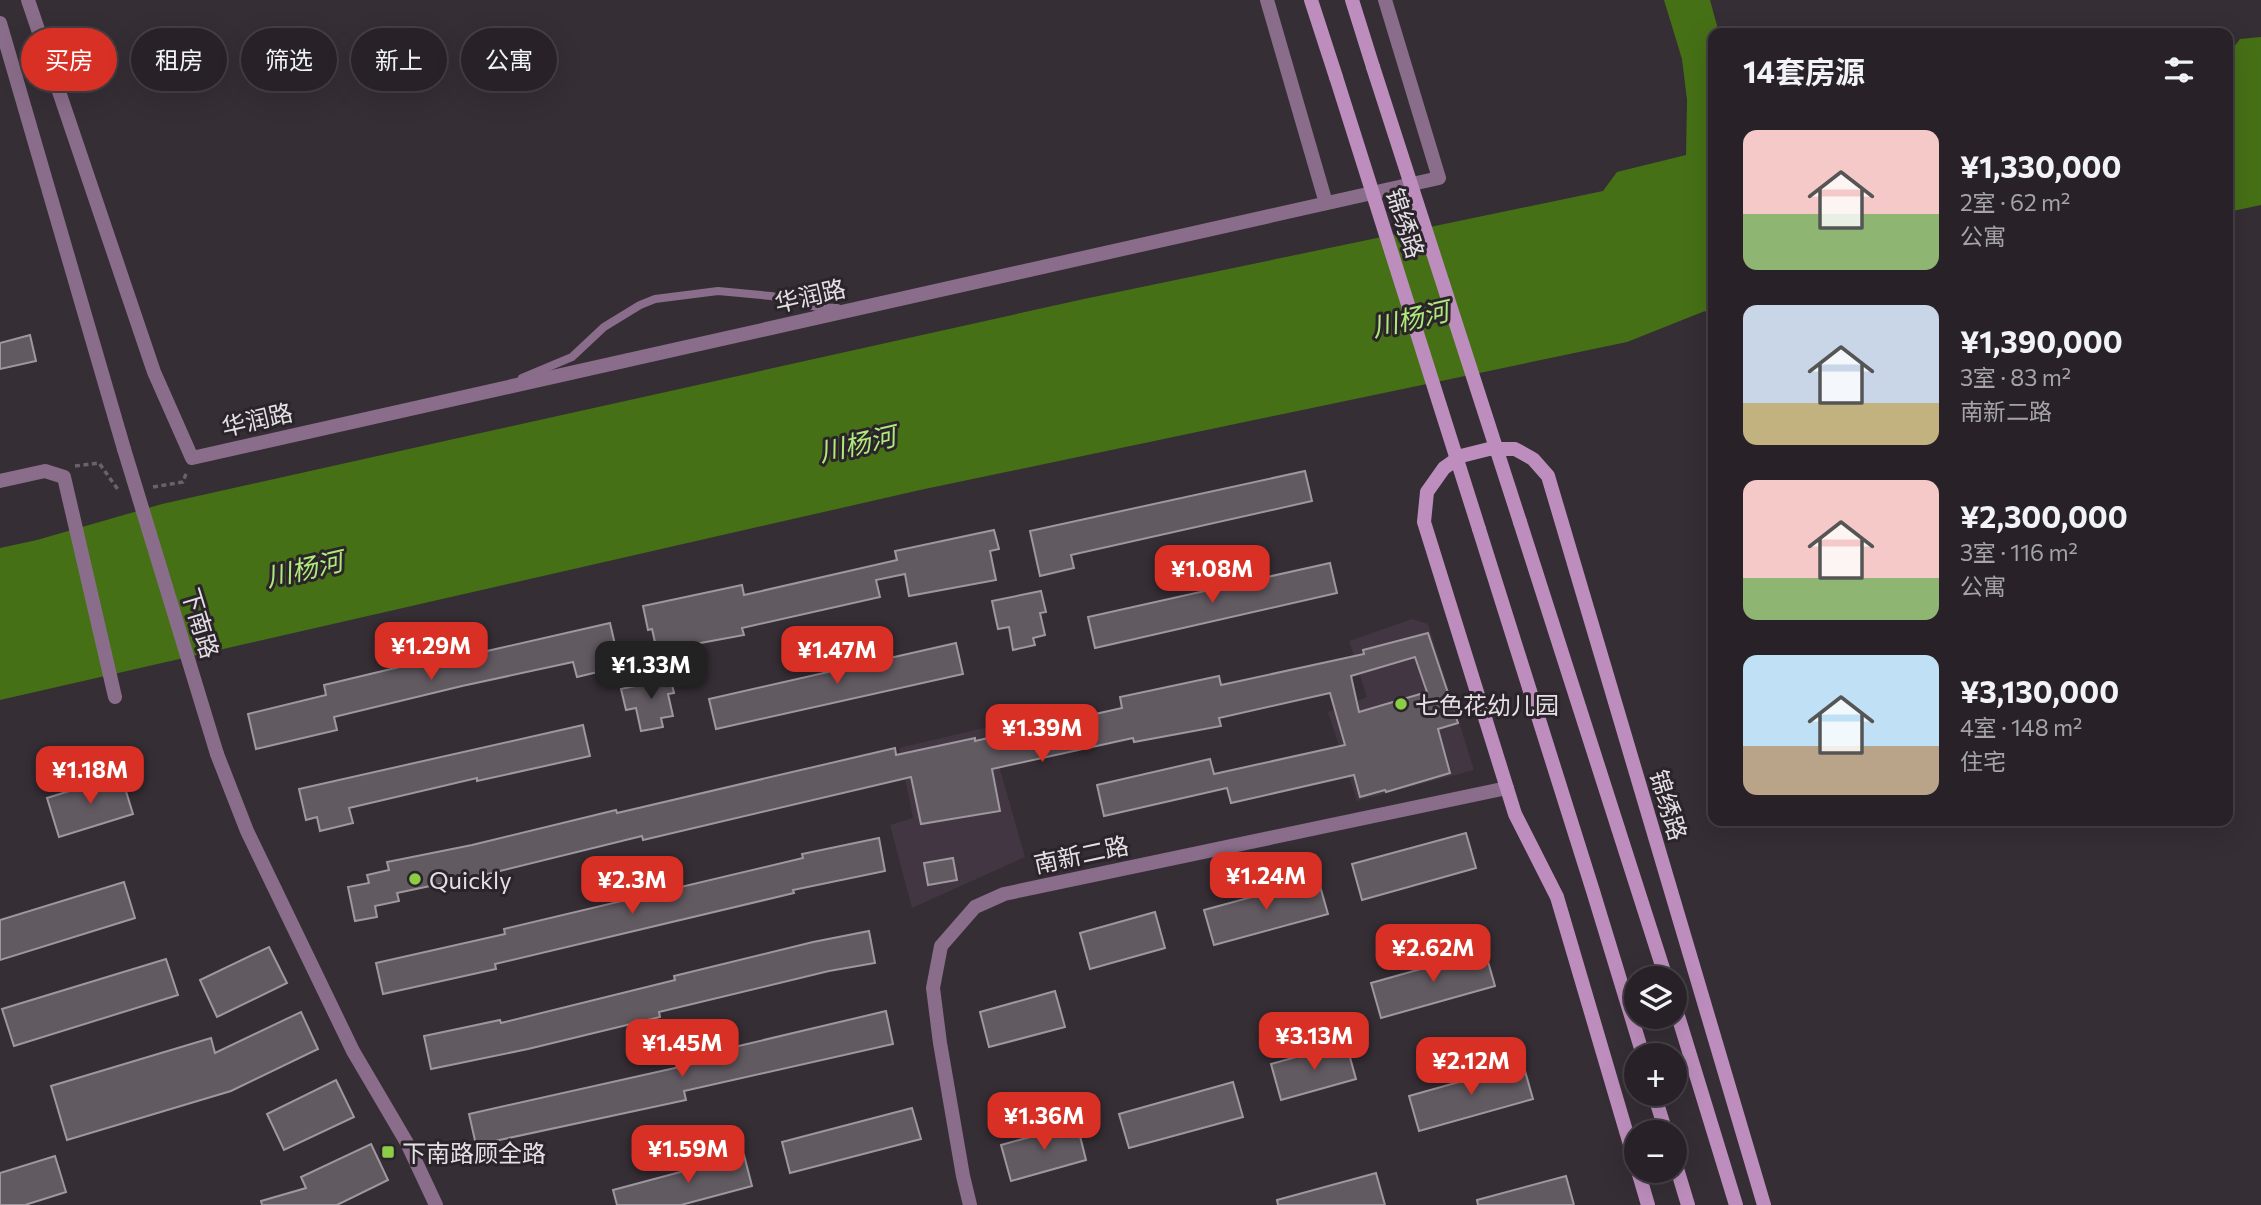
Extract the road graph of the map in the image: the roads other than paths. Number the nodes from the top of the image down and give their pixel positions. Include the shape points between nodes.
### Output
1 (28, 0) edge
2 (1267, 0) edge
3 (1311, 0) edge
4 (1352, 0) edge
5 (1385, 0) edge
6 (0, 23) edge
7 (1326, 202) junction
8 (854, 309) junction
9 (499, 388) junction
10 (0, 481) edge
11 (115, 697) dead end
12 (1507, 788) junction
13 (1662, 966) edge
14 (1682, 1029) edge
15 (1639, 1043) edge
16 (1624, 1124) edge
17 (1642, 1183) edge
18 (1682, 1183) edge
19 (436, 1205) edge
20 (970, 1205) edge
21 (1648, 1205) edge
22 (1688, 1205) edge
23 (1736, 1205) edge
24 (1764, 1205) edge

1 - 9 street, 华润路 via 154,372 192,458
2 - 7 street
3 - 15 main road, 锦绣路, bridge
4 - 13 main road, 锦绣路, bridge
5 - 7 street, 华润路 via 1439,178
6 - 19 street, 下南路, bridge via 217,754 247,831 335,1014
7 - 8 street, 华润路
8 - 9 street, 华润路
8 - 9 lane via 718,291 656,299 604,327 572,357
10 - 11 street via 45,471 64,477
12 - 16 main road, 锦绣路 via 1515,814 1557,897
12 - 20 street, 南新二路 via 1004,894 975,907 941,946 933,988
12 - 24 main road, 锦绣路 via 1424,522 1426,492 1444,468 1461,456 1489,449 1515,449 1533,458 1548,476
14 - 23 main road
17 - 21 main road
18 - 22 main road

